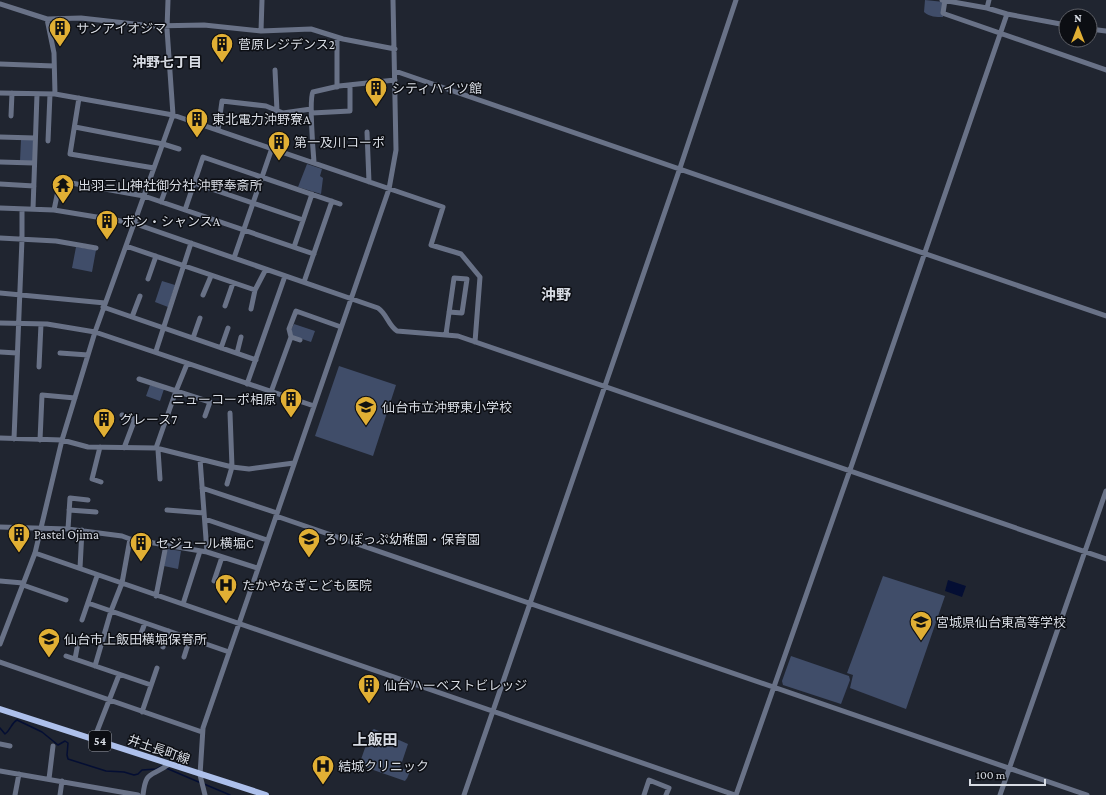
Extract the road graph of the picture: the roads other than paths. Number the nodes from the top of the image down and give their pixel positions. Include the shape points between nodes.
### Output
1 (168, 0) edge
2 (262, 0) edge
3 (393, 0) edge
4 (736, 0) edge
5 (943, 0) edge
6 (988, 3) edge
7 (0, 4) edge
8 (1006, 14) junction
9 (48, 19) junction
10 (1058, 24) edge
11 (167, 26) junction
12 (261, 31) junction
13 (1000, 33) junction
14 (337, 37) junction
15 (395, 49) junction
16 (0, 64) edge
17 (54, 66) junction
18 (274, 70) dead end
19 (395, 70) junction
20 (1106, 70) edge
21 (395, 80) junction
22 (350, 86) junction
23 (337, 87) junction
24 (0, 93) edge
25 (12, 93) junction
26 (37, 94) junction
27 (53, 94) junction
28 (79, 98) junction
29 (277, 111) junction
30 (311, 111) junction
31 (173, 114) junction
32 (11, 116) dead end
33 (75, 128) junction
34 (218, 130) junction
35 (367, 132) dead end
36 (0, 137) edge
37 (35, 138) junction
38 (48, 141) dead end
39 (163, 144) junction
40 (272, 148) junction
41 (179, 149) dead end
42 (0, 162) edge
43 (314, 162) junction
44 (34, 163) junction
45 (154, 168) junction
46 (680, 168) junction
47 (262, 177) junction
48 (369, 182) junction
49 (194, 183) junction
50 (0, 184) edge
51 (34, 186) junction
52 (166, 188) dead end
53 (389, 189) junction
54 (312, 194) junction
55 (144, 196) junction
56 (332, 201) junction
57 (161, 202) junction
58 (254, 204) junction
59 (340, 204) dead end
60 (0, 208) edge
61 (22, 209) junction
62 (32, 209) junction
63 (54, 210) junction
64 (185, 210) junction
65 (303, 220) junction
66 (133, 223) junction
67 (244, 230) junction
68 (0, 238) edge
69 (22, 239) junction
70 (191, 243) junction
71 (126, 246) junction
72 (294, 247) junction
73 (96, 248) dead end
74 (924, 253) junction
75 (314, 254) junction
76 (156, 256) junction
77 (234, 258) junction
78 (184, 266) junction
79 (266, 269) junction
80 (210, 276) junction
81 (285, 276) junction
82 (148, 279) dead end
83 (304, 282) junction
84 (233, 283) junction
85 (255, 290) junction
86 (0, 293) edge
87 (20, 294) junction
88 (140, 296) dead end
89 (203, 296) dead end
90 (351, 298) junction
91 (104, 305) junction
92 (226, 306) dead end
93 (251, 309) dead end
94 (449, 312) junction
95 (1106, 316) edge
96 (132, 317) junction
97 (200, 318) dead end
98 (0, 323) edge
99 (18, 323) junction
100 (41, 324) junction
101 (341, 327) junction
102 (163, 328) junction
103 (228, 328) dead end
104 (95, 332) junction
105 (446, 334) junction
106 (241, 337) dead end
107 (291, 337) junction
108 (193, 338) junction
109 (300, 340) dead end
110 (476, 342) junction
111 (221, 348) junction
112 (156, 351) junction
113 (0, 352) edge
114 (17, 353) junction
115 (60, 353) dead end
116 (236, 353) junction
117 (88, 355) junction
118 (256, 360) junction
119 (187, 364) junction
120 (39, 367) dead end
121 (139, 379) dead end
122 (247, 384) junction
123 (605, 385) junction
124 (176, 391) junction
125 (271, 392) junction
126 (75, 398) junction
127 (314, 406) junction
128 (230, 413) dead end
129 (122, 415) dead end
130 (205, 416) dead end
131 (0, 438) edge
132 (14, 439) junction
133 (40, 440) junction
134 (62, 440) junction
135 (100, 447) junction
136 (124, 448) junction
137 (157, 449) junction
138 (200, 459) junction
139 (294, 463) junction
140 (232, 467) junction
141 (850, 470) junction
142 (160, 479) dead end
143 (101, 482) dead end
144 (226, 484) dead end
145 (202, 488) junction
146 (1106, 491) edge
147 (88, 500) dead end
148 (69, 510) junction
149 (167, 510) dead end
150 (96, 512) dead end
151 (277, 514) junction
152 (205, 516) junction
153 (0, 527) edge
154 (40, 528) junction
155 (68, 529) junction
156 (82, 530) junction
157 (130, 539) junction
158 (268, 540) junction
159 (166, 545) junction
160 (200, 551) junction
161 (1085, 551) junction
162 (207, 552) junction
163 (35, 553) junction
164 (222, 557) junction
165 (1106, 559) edge
166 (80, 568) junction
167 (257, 568) junction
168 (97, 576) junction
169 (0, 581) edge
170 (214, 582) dead end
171 (122, 583) junction
172 (23, 584) junction
173 (156, 596) junction
174 (66, 600) dead end
175 (530, 602) junction
176 (88, 603) junction
177 (183, 604) junction
178 (111, 611) junction
179 (82, 620) dead end
180 (145, 623) junction
181 (239, 624) junction
182 (169, 631) junction
183 (190, 638) junction
184 (139, 639) dead end
185 (78, 643) dead end
186 (0, 644) edge
187 (163, 647) dead end
188 (229, 652) junction
189 (66, 656) dead end
190 (184, 657) dead end
191 (75, 659) junction
192 (0, 662) edge
193 (95, 666) junction
194 (158, 668) dead end
195 (119, 675) junction
196 (151, 685) junction
197 (774, 687) junction
198 (110, 701) junction
199 (0, 709) edge
200 (493, 711) junction
201 (142, 712) junction
202 (202, 732) junction
203 (94, 739) junction
204 (0, 744) edge
205 (10, 746) dead end
206 (53, 746) dead end
207 (168, 764) junction
208 (1010, 768) junction
209 (0, 771) edge
210 (19, 774) junction
211 (200, 775) junction
212 (48, 779) junction
213 (62, 781) junction
214 (15, 795) edge
215 (60, 795) edge
216 (138, 795) edge
217 (142, 795) edge
218 (205, 795) edge
219 (266, 795) edge
220 (464, 795) edge
221 (644, 795) edge
222 (666, 795) edge
223 (736, 795) edge
224 (1000, 795) edge
225 (1087, 795) edge

1 - 11 street
2 - 12 street
3 - 15 street
4 - 46 street
5 - 6 street
5 - 13 street via 943,13
6 - 8 street
7 - 9 street
8 - 10 street
8 - 13 street
9 - 11 street via 81,18
9 - 17 street
11 - 12 street via 204,25
11 - 31 street
12 - 14 street via 311,29
13 - 20 street
13 - 74 street
14 - 15 street
14 - 23 street
15 - 19 street
16 - 17 street
17 - 27 street
18 - 29 street
19 - 21 street
19 - 46 street
21 - 22 street
21 - 53 street via 396,150
22 - 23 street
22 - 30 street via 350,112
23 - 30 street via 313,92
24 - 25 street
25 - 26 street
25 - 32 street
26 - 27 street
26 - 37 street
27 - 28 street
27 - 38 street
28 - 31 street
28 - 33 street
29 - 30 street
29 - 34 street via 266,106 222,101
30 - 43 street
31 - 34 street
31 - 39 street
33 - 39 street
33 - 45 street via 70,154
34 - 40 street
35 - 48 street
36 - 37 street
37 - 44 street
39 - 41 street
39 - 45 street
40 - 43 street
40 - 47 street
42 - 44 street
43 - 48 street
44 - 51 street
45 - 55 street
46 - 74 street
46 - 123 street
47 - 49 street via 203,157
47 - 54 street
47 - 58 street
48 - 53 street
49 - 58 street
49 - 64 street
50 - 51 street
51 - 62 street
52 - 57 street
53 - 90 street
53 - 110 street via 443,208 431,245 461,254 480,277
54 - 56 street
54 - 65 street
55 - 57 street
55 - 63 street via 60,181
55 - 66 street
56 - 59 street
56 - 75 street
57 - 64 street
58 - 65 street
58 - 67 street
60 - 61 street
61 - 62 street
61 - 69 street
62 - 63 street
63 - 66 street
64 - 67 street
65 - 72 street
66 - 70 street
66 - 71 street
67 - 72 street
67 - 77 street
68 - 69 street
69 - 73 street via 56,241
69 - 87 street
70 - 77 street
70 - 78 street
71 - 76 street
71 - 91 street
72 - 75 street
74 - 95 street
74 - 141 street
75 - 83 street
76 - 78 street
76 - 82 street
77 - 79 street
78 - 80 street
78 - 102 street
79 - 81 street
79 - 85 street
80 - 84 street
80 - 89 street
81 - 83 street
81 - 118 street
83 - 90 street
84 - 85 street
84 - 92 street
85 - 93 street
86 - 87 street
87 - 91 street
87 - 99 street
88 - 96 street
90 - 101 street
90 - 105 street via 382,311 392,328 397,331
91 - 96 street
91 - 104 street
94 - 94 street via 454,278 466,279 462,313
94 - 105 street
96 - 102 street
97 - 108 street
98 - 99 street
99 - 100 street
99 - 114 street
100 - 104 street
100 - 120 street
101 - 107 street via 296,311 289,329
101 - 127 street
102 - 108 street
102 - 112 street
103 - 111 street
104 - 112 street
104 - 117 street
105 - 110 street
106 - 116 street
107 - 109 street
107 - 125 street
108 - 111 street
110 - 123 street
111 - 116 street
112 - 119 street
113 - 114 street
114 - 132 street
115 - 117 street
116 - 118 street
117 - 126 street
118 - 122 street
119 - 122 street
119 - 124 street
121 - 124 street
122 - 125 street
123 - 141 street
123 - 175 street
124 - 130 street via 210,402
124 - 137 street
125 - 127 street
126 - 133 street via 42,395
126 - 134 street
127 - 139 street
128 - 140 street
129 - 136 street via 134,419
131 - 132 street
132 - 133 street
133 - 134 street
134 - 135 street via 88,447
134 - 154 street
135 - 136 street
135 - 143 street via 92,479
136 - 137 street
137 - 138 street
137 - 142 street
138 - 140 street
138 - 145 street
139 - 140 street via 249,469
139 - 151 street
140 - 144 street
141 - 161 street
141 - 197 street
145 - 151 street
145 - 152 street
146 - 161 street
147 - 148 street via 70,498
148 - 150 street
148 - 155 street
149 - 152 street
151 - 158 street
151 - 175 street
152 - 158 street
152 - 162 street
153 - 154 street
154 - 155 street
154 - 163 street
155 - 156 street
156 - 157 street
156 - 166 street
157 - 159 street
157 - 171 street
158 - 167 street
159 - 160 street
159 - 173 street
160 - 162 street
160 - 177 street
161 - 165 street
161 - 208 street
162 - 164 street
163 - 166 street
163 - 172 street
164 - 167 street
164 - 170 street
166 - 168 street
167 - 181 street
168 - 171 street
168 - 176 street
169 - 172 street
171 - 173 street
171 - 178 street
172 - 174 street
172 - 186 street
173 - 177 street
175 - 197 street
175 - 200 street
176 - 178 street
176 - 179 street
177 - 181 street
178 - 180 street
178 - 193 street
180 - 182 street
180 - 184 street
181 - 188 street
181 - 200 street
182 - 183 street
182 - 187 street
183 - 188 street
183 - 190 street
185 - 191 street
188 - 202 street
189 - 191 street
191 - 193 street
192 - 198 street
193 - 195 street
194 - 196 street
195 - 196 street
195 - 198 street
196 - 201 street
197 - 208 street
197 - 223 street
198 - 201 street
198 - 203 street
199 - 203 main road, 井土長町線 / 54
200 - 220 street
200 - 223 street
201 - 202 street
202 - 211 street
203 - 207 main road, 井土長町線 / 54
204 - 205 street
206 - 212 street
207 - 211 main road, 井土長町線 / 54
207 - 217 street via 147,776
208 - 224 street
208 - 225 street
209 - 210 street
210 - 212 street
210 - 214 street
211 - 218 street
211 - 219 main road, 井土長町線 / 54
212 - 213 street
213 - 215 street
213 - 216 street
221 - 222 street via 649,780 668,788

